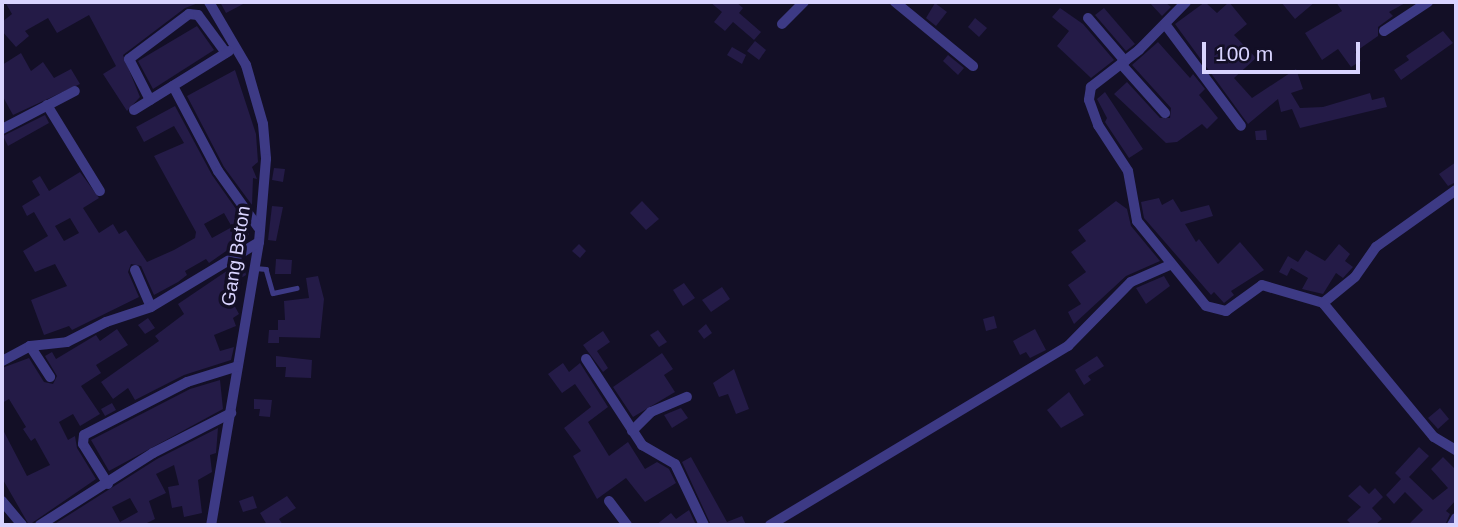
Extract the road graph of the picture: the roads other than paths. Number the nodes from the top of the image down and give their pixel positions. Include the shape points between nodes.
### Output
1 (209, 2) edge
2 (804, 2) edge
3 (895, 2) edge
4 (1186, 2) edge
5 (1428, 2) edge
6 (1088, 18) dead end
7 (782, 24) dead end
8 (1165, 24) junction
9 (1384, 31) dead end
10 (236, 47) junction
11 (226, 53) junction
12 (1123, 63) junction
13 (973, 66) dead end
14 (173, 86) junction
15 (75, 92) dead end
16 (150, 100) junction
17 (47, 105) junction
18 (134, 110) dead end
19 (1165, 113) dead end
20 (1241, 127) dead end
21 (2, 129) edge
22 (1456, 190) edge
23 (100, 191) dead end
24 (258, 226) junction
25 (259, 242) junction
26 (1170, 265) junction
27 (256, 268) junction
28 (135, 270) dead end
29 (296, 288) dead end
30 (1323, 303) junction
31 (151, 307) junction
32 (30, 346) junction
33 (586, 359) dead end
34 (2, 362) edge
35 (238, 366) junction
36 (50, 377) dead end
37 (687, 397) dead end
38 (231, 413) junction
39 (632, 431) junction
40 (1456, 450) edge
41 (107, 484) junction
42 (2, 501) edge
43 (609, 501) dead end
44 (1456, 519) edge
45 (22, 525) edge
46 (40, 525) edge
47 (211, 525) edge
48 (627, 525) edge
49 (704, 525) edge
50 (771, 525) edge
51 (1452, 525) edge

1 - 10 street, Gang Beton
2 - 7 street
3 - 13 street
4 - 8 street
5 - 9 street
6 - 12 street
8 - 12 street
8 - 20 street
10 - 11 street
10 - 24 street, Gang Beton via 253,85 265,142 265,191
11 - 14 street
11 - 16 street via 198,15 189,14 129,59
12 - 19 street
12 - 26 street via 1091,87 1088,100 1102,132 1128,170 1136,221
14 - 16 street
14 - 24 street via 218,171
15 - 17 street
16 - 18 street
17 - 21 street
17 - 23 street
22 - 30 street via 1376,247 1355,277
24 - 25 street, Gang Beton
25 - 27 street, Gang Beton
25 - 31 street
26 - 30 street via 1206,306 1222,312 1262,285
26 - 50 street via 1131,282 1068,346
27 - 29 lane via 266,269 273,293
27 - 35 street, Gang Beton
28 - 31 street
30 - 40 street via 1434,438
31 - 32 street via 67,342
32 - 34 street
32 - 36 street
33 - 39 street
35 - 38 street, Gang Beton
35 - 41 street via 187,382 85,435 83,444
37 - 39 street via 657,408
38 - 41 street via 153,453
38 - 47 street, Gang Beton
39 - 49 street via 648,450 675,464
41 - 46 street
42 - 45 street
43 - 48 street
44 - 51 street

